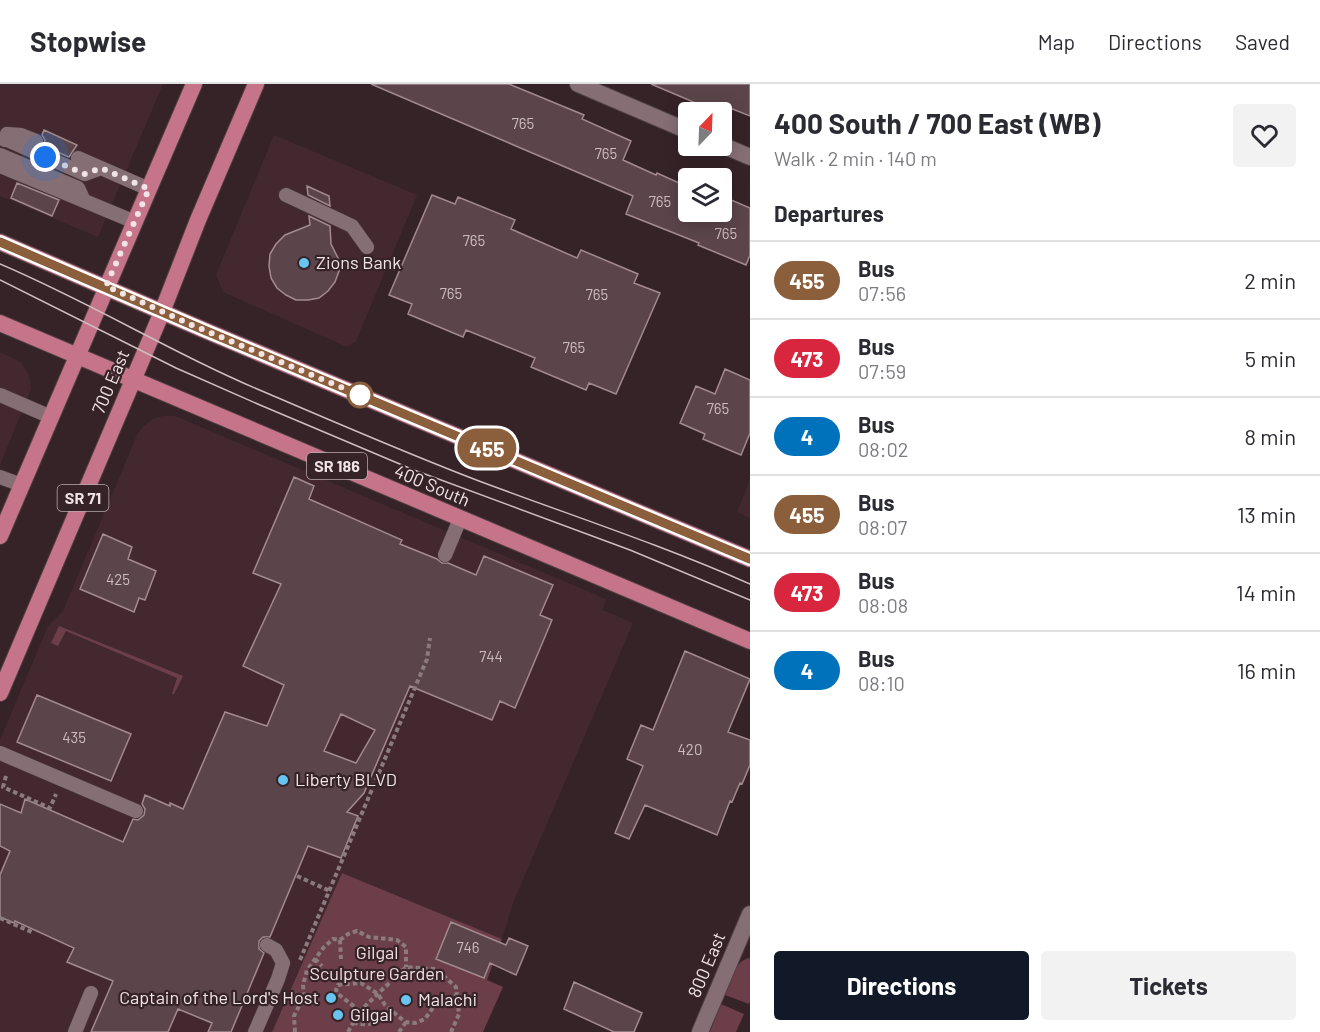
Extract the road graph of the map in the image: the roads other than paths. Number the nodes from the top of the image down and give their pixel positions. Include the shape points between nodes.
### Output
1 (194, 84) edge
2 (256, 84) edge
3 (578, 84) edge
4 (678, 127) edge
5 (36, 141) dead end
6 (2, 145) edge
7 (732, 149) edge
8 (0, 155) edge
9 (750, 157) edge
10 (78, 159) dead end
11 (0, 166) edge
12 (101, 168) junction
13 (149, 189) junction
14 (285, 195) dead end
15 (84, 201) junction
16 (135, 222) junction
17 (0, 242) edge
18 (367, 247) dead end
19 (106, 286) junction
20 (162, 312) junction
21 (0, 323) edge
22 (77, 356) junction
23 (134, 380) junction
24 (1, 399) edge
25 (51, 417) junction
26 (0, 477) edge
27 (22, 485) junction
28 (460, 519) junction
29 (0, 536) edge
30 (445, 555) dead end
31 (750, 559) edge
32 (750, 641) edge
33 (0, 693) edge
34 (0, 753) edge
35 (136, 811) dead end
36 (750, 914) edge
37 (746, 933) edge
38 (267, 945) dead end
39 (91, 993) dead end
40 (75, 1032) edge
41 (255, 1032) edge
42 (700, 1032) edge

1 - 13 main road
2 - 20 main road, 700 East
3 - 4 street
5 - 6 lane via 7,134
6 - 12 lane via 85,174
7 - 9 street
8 - 15 lane via 78,188
10 - 12 lane
11 - 15 lane
12 - 13 lane
13 - 16 main road
14 - 18 lane via 352,226
15 - 16 lane
16 - 19 main road
17 - 19 main road
19 - 20 main road
19 - 22 main road
20 - 23 main road, 700 East / SR 71
20 - 31 main road
21 - 22 main road, 400 South / SR 186
22 - 23 main road, 400 South / SR 186
22 - 25 main road
23 - 28 main road, 400 South / SR 186
23 - 33 main road, 700 East / SR 71
24 - 25 lane
25 - 27 main road
26 - 27 lane
27 - 29 main road
28 - 30 lane
28 - 32 main road, 400 South / SR 186
34 - 35 lane
36 - 37 street, 800 East
37 - 42 street, 800 East
38 - 41 lane via 276,950 283,963
39 - 40 lane

